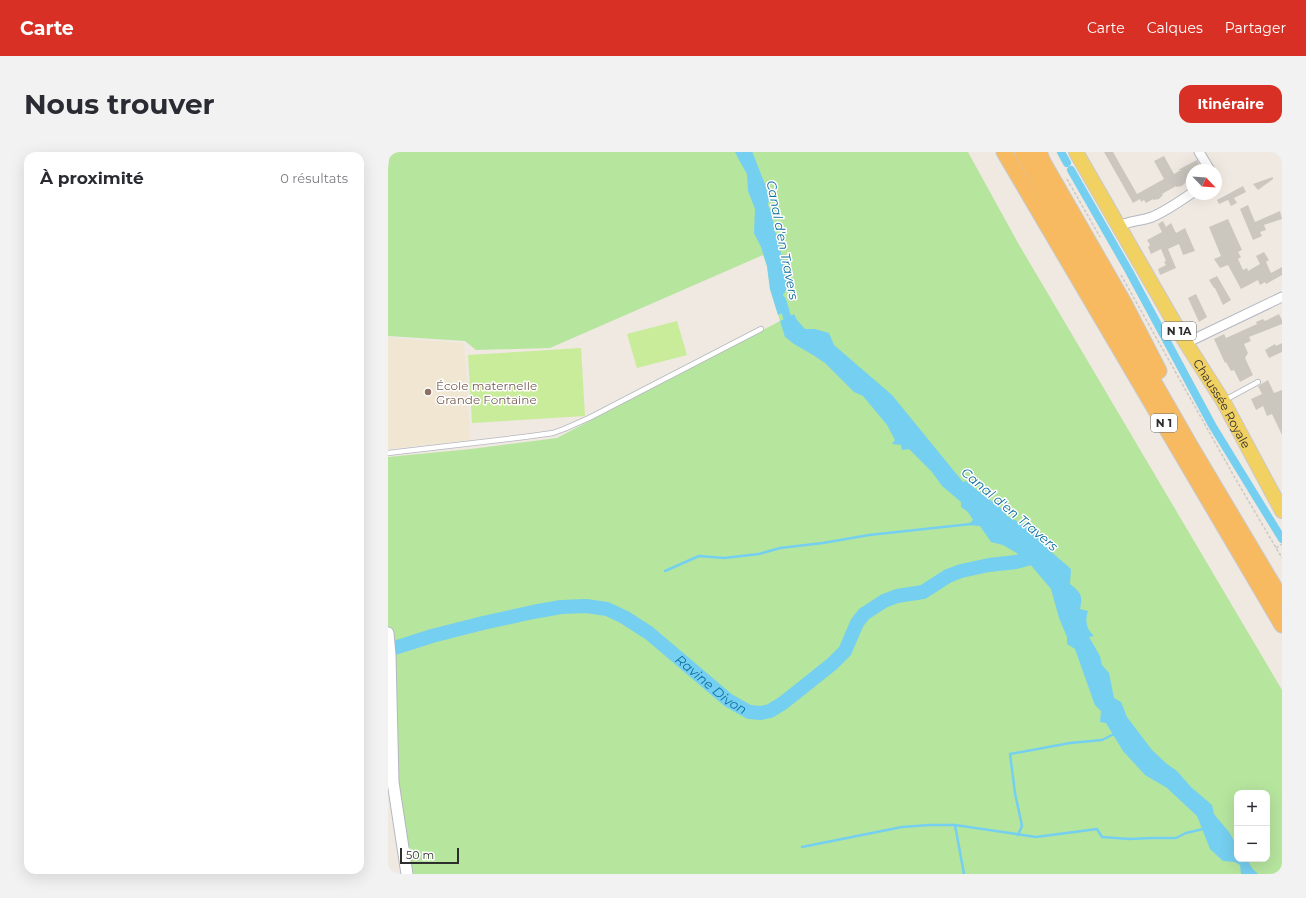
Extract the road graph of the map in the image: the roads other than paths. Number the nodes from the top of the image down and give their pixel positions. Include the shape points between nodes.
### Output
1 (1004, 152) edge
2 (1022, 152) edge
3 (1039, 152) edge
4 (1076, 152) edge
5 (1199, 152) edge
6 (1206, 164) edge
7 (1186, 197) edge
8 (1119, 226) junction
9 (1282, 297) edge
10 (761, 329) dead end
11 (1186, 343) junction
12 (1258, 382) dead end
13 (1223, 401) junction
14 (388, 453) edge
15 (1212, 480) junction
16 (1282, 511) edge
17 (1282, 600) edge
18 (1282, 625) edge
19 (388, 636) edge
20 (407, 874) edge

1 - 18 highway, N 1
2 - 15 highway, N 1
3 - 15 highway via 1124,303
4 - 8 main road, Chaussée Royale / N 1A
5 - 6 street
7 - 8 street via 1153,216
8 - 11 main road, Chaussée Royale / N 1A
9 - 11 street
10 - 14 lane via 589,418 552,433
11 - 13 main road, Chaussée Royale / N 1A
12 - 13 lane
13 - 16 main road, Chaussée Royale / N 1A
15 - 17 highway, N 1
19 - 20 street via 393,782

